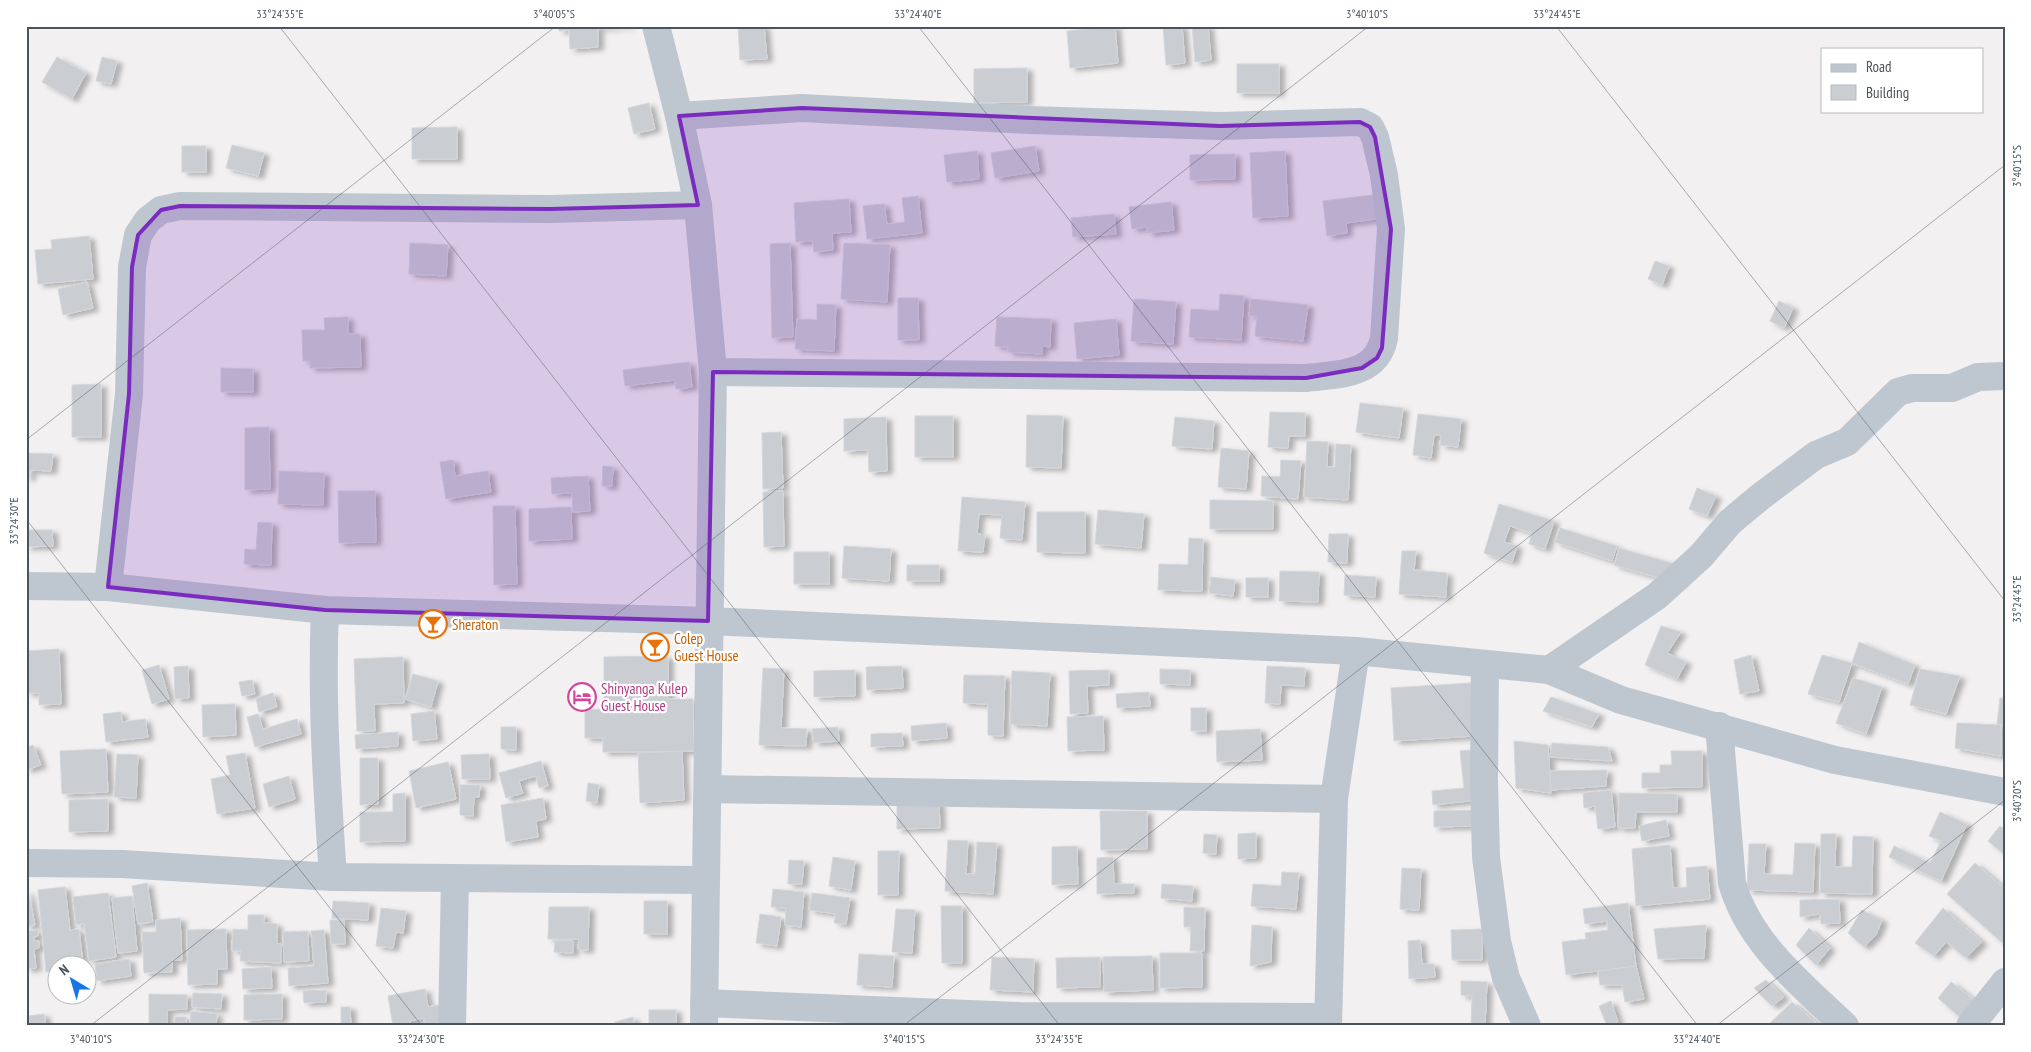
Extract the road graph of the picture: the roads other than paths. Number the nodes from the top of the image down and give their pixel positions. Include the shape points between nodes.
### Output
1 (656, 26) edge
2 (679, 116) junction
3 (698, 205) junction
4 (713, 372) junction
5 (2005, 376) edge
6 (26, 586) edge
7 (108, 588) junction
8 (325, 610) junction
9 (708, 621) junction
10 (1356, 651) junction
11 (1485, 665) junction
12 (1549, 670) junction
13 (1718, 726) junction
14 (708, 789) junction
15 (2005, 792) edge
16 (1334, 799) junction
17 (26, 863) edge
18 (334, 877) junction
19 (455, 879) junction
20 (705, 880) junction
21 (2005, 982) edge
22 (704, 1014) edge
23 (1328, 1022) edge
24 (452, 1026) edge
25 (1528, 1026) edge
26 (1844, 1026) edge
27 (1970, 1026) edge

1 - 2 street
2 - 3 street
2 - 4 street via 802,108 1019,120 1220,126 1360,122 1370,126 1375,137 1391,229 1384,338 1380,355 1362,368 1333,375 1296,378
3 - 4 street
3 - 7 street via 550,209 180,206 161,210 148,220 138,235 132,267 129,394
4 - 9 street
5 - 12 street via 1978,377 1952,388 1912,388 1898,392 1847,442 1816,455 1730,522 1701,556 1657,596
6 - 7 street
7 - 8 street
8 - 9 street
8 - 18 street via 323,733
9 - 10 street
9 - 14 street
10 - 11 street
10 - 16 street
11 - 12 street
11 - 25 street via 1486,857 1497,941 1506,978
12 - 13 street via 1621,700
13 - 15 street via 1835,760
13 - 26 street via 1732,883 1736,897 1749,923 1774,957
14 - 16 street
14 - 20 street
16 - 23 street
17 - 18 street via 122,864
18 - 19 street
19 - 20 street
19 - 24 street
20 - 22 street
21 - 27 street
22 - 23 street

